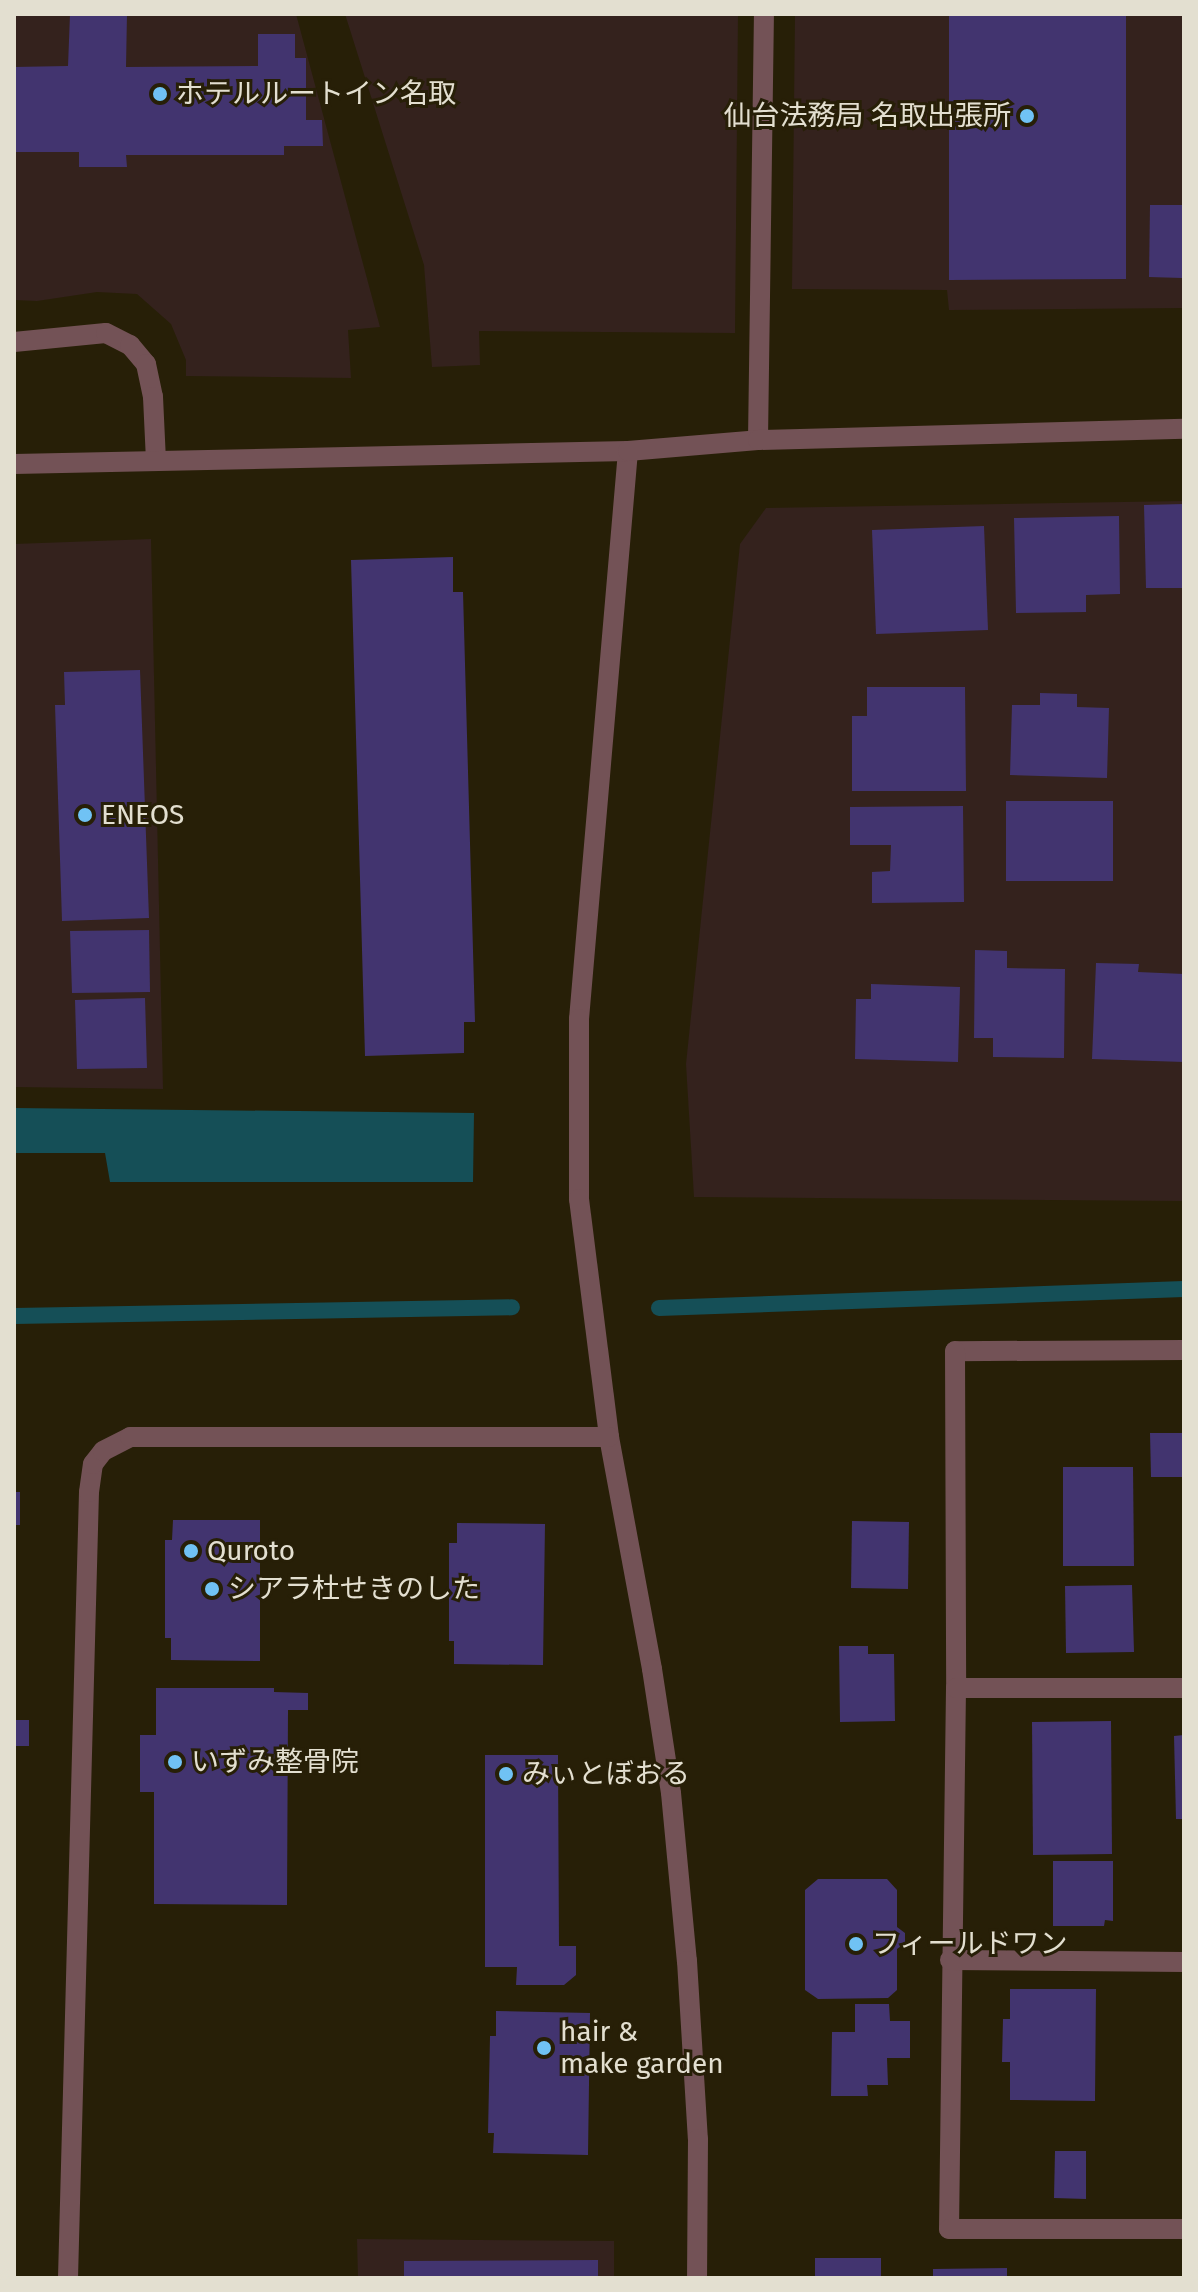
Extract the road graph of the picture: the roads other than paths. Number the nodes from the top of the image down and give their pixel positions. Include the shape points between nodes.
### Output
1 (764, 14) edge
2 (14, 342) edge
3 (1184, 429) edge
4 (758, 440) junction
5 (628, 451) junction
6 (156, 460) junction
7 (14, 464) edge
8 (1184, 1350) edge
9 (609, 1437) junction
10 (956, 1688) junction
11 (1184, 1688) edge
12 (950, 1960) junction
13 (1184, 1962) edge
14 (1184, 2229) edge
15 (68, 2278) edge
16 (697, 2278) edge

1 - 4 street
2 - 6 street via 106,333 130,345 146,364
3 - 4 street
4 - 5 street
5 - 6 street
5 - 9 street via 579,1019 579,1199
6 - 7 street
8 - 10 street via 955,1351
9 - 15 street via 130,1437 103,1451 93,1464
9 - 16 street via 671,1793 698,2124
10 - 11 street
10 - 12 street
12 - 13 street
12 - 14 street via 949,2229

